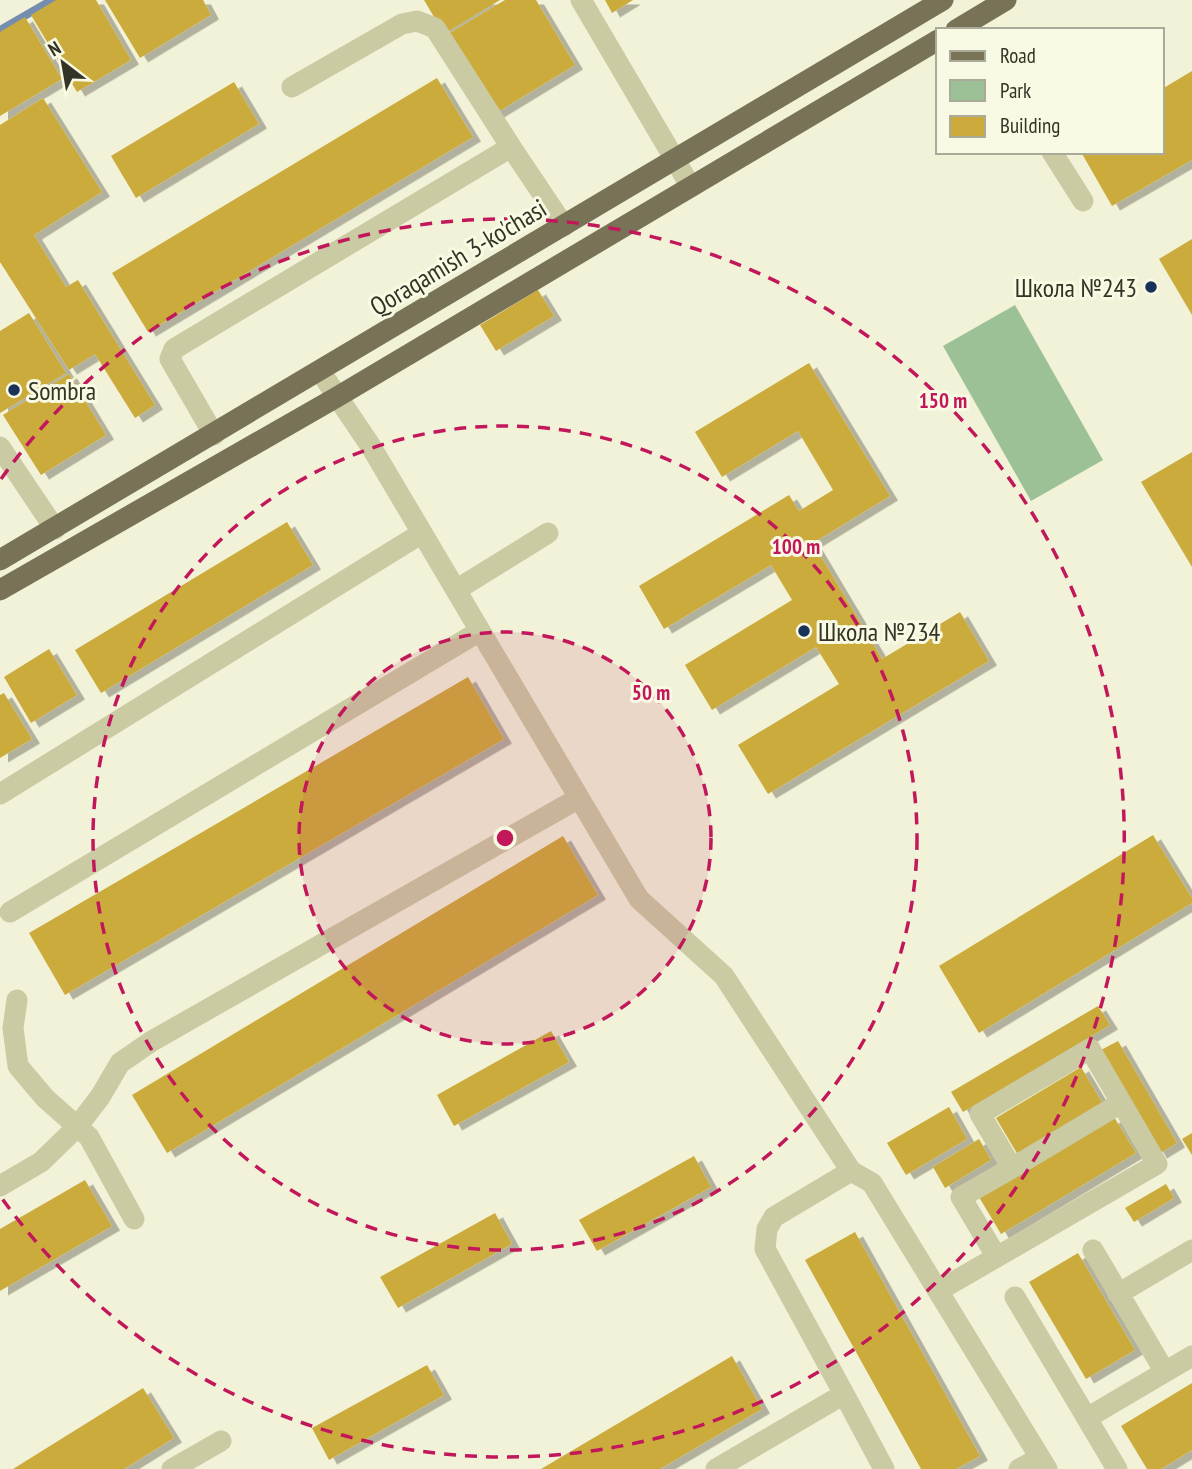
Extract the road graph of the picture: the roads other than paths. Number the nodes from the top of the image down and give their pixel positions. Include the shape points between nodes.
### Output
1 (581, 0) edge
2 (943, 0) edge
3 (1006, 0) edge
4 (966, 27) edge
5 (936, 41) edge
6 (292, 87) dead end
7 (510, 148) junction
8 (1053, 154) edge
9 (675, 160) junction
10 (691, 187) junction
11 (1083, 201) dead end
12 (564, 226) junction
13 (320, 371) junction
14 (337, 397) junction
15 (214, 435) junction
16 (0, 447) edge
17 (55, 529) junction
18 (422, 533) junction
19 (548, 533) dead end
20 (0, 560) edge
21 (0, 590) edge
22 (456, 590) junction
23 (480, 631) junction
24 (0, 794) edge
25 (579, 798) junction
26 (10, 912) dead end
27 (17, 1000) dead end
28 (1121, 1103) junction
29 (78, 1127) junction
30 (1012, 1168) junction
31 (851, 1171) junction
32 (0, 1186) edge
33 (134, 1219) dead end
34 (1192, 1250) edge
35 (1093, 1251) dead end
36 (996, 1256) junction
37 (938, 1291) junction
38 (1118, 1294) junction
39 (1016, 1297) dead end
40 (1192, 1356) edge
41 (1165, 1372) junction
42 (844, 1394) junction
43 (1087, 1419) junction
44 (221, 1441) dead end
45 (1043, 1463) edge
46 (172, 1469) edge
47 (716, 1469) edge
48 (884, 1469) edge
49 (1019, 1469) edge
50 (1117, 1469) edge

1 - 9 street
2 - 9 main road, Qoraqamish 3-ko'chasi
3 - 4 main road
5 - 10 main road
6 - 7 street via 402,24 417,21 435,29
7 - 12 street
7 - 15 street via 174,349 170,359
8 - 11 street
9 - 10 street
9 - 12 main road, Qoraqamish 3-ko'chasi
10 - 14 main road
12 - 13 main road, Qoraqamish 3-ko'chasi
13 - 14 street
13 - 15 main road, Qoraqamish 3-ko'chasi
14 - 18 street
14 - 21 main road
15 - 17 main road, Qoraqamish 3-ko'chasi
16 - 17 street
17 - 20 main road, Qoraqamish 3-ko'chasi
18 - 22 street
18 - 24 street
19 - 22 street
22 - 23 street
23 - 25 street
23 - 26 street
25 - 29 street via 152,1041 120,1063
25 - 31 street via 639,899 724,975
27 - 29 street via 13,1028 19,1066 45,1098
28 - 30 street
28 - 30 street via 1090,1049 980,1114
28 - 36 street via 1157,1164
29 - 32 street via 41,1162
29 - 33 street via 89,1137
30 - 36 street via 961,1197
31 - 37 street via 872,1183
31 - 42 street via 774,1217 765,1249
34 - 38 street
35 - 38 street
36 - 37 street
37 - 45 street
38 - 41 street
39 - 43 street
40 - 41 street
41 - 43 street
42 - 47 street
42 - 48 street
43 - 50 street
44 - 46 street
45 - 49 street

